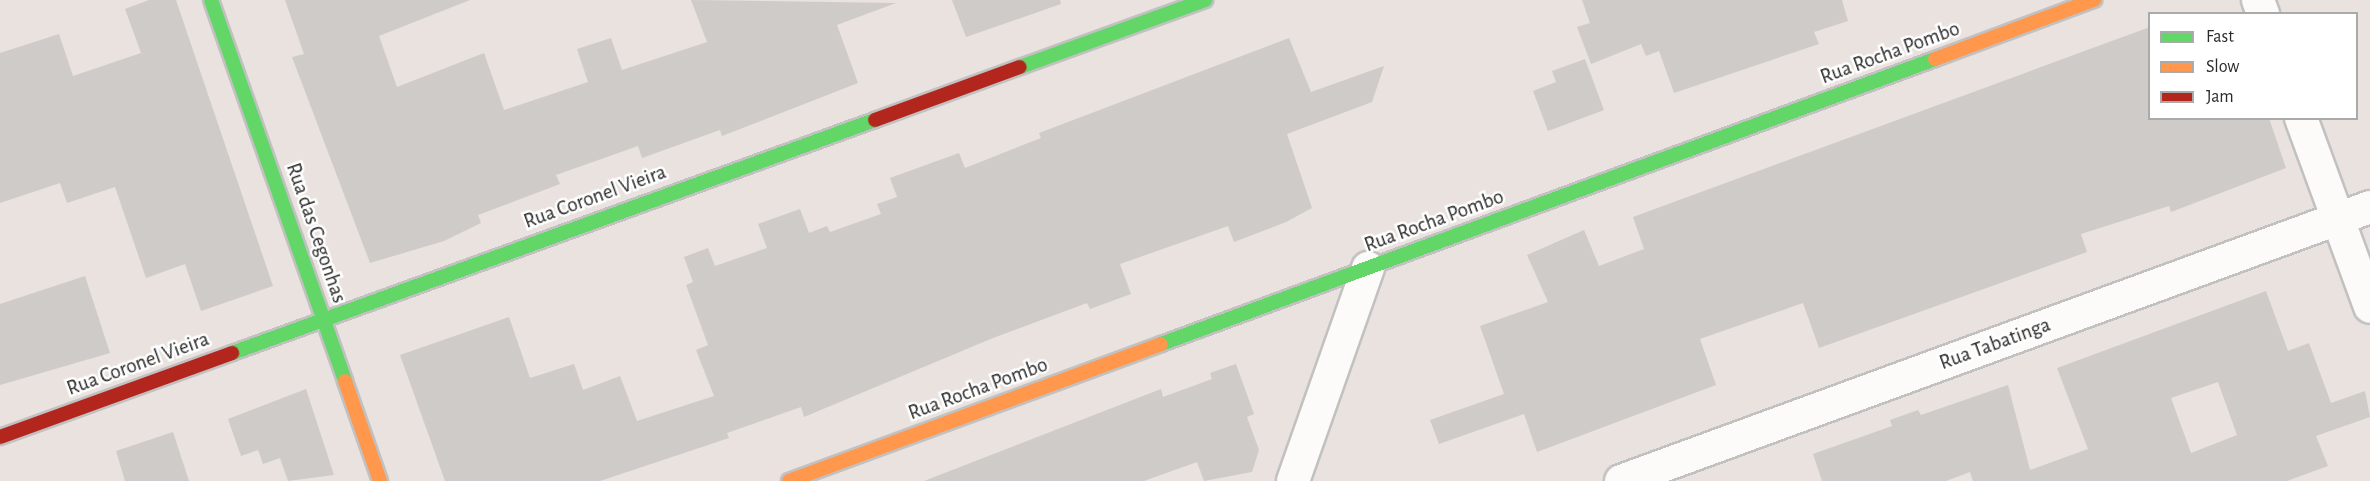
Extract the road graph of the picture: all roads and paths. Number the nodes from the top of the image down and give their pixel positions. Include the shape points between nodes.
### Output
1 (211, 0) edge
2 (1205, 0) edge
3 (2094, 0) edge
4 (2302, 120) edge
5 (2370, 207) edge
6 (2338, 219) junction
7 (1368, 268) junction
8 (2370, 307) edge
9 (323, 317) junction
10 (0, 437) edge
11 (380, 481) edge
12 (789, 481) edge
13 (1293, 481) edge
14 (1621, 481) edge

1 - 9 street, Rua das Cegonhas
2 - 9 street, Rua Coronel Vieira
3 - 7 street, Rua Rocha Pombo
4 - 6 street
5 - 6 street, Rua Tabatinga
6 - 8 street
6 - 14 street, Rua Tabatinga
7 - 12 street, Rua Rocha Pombo
7 - 13 street
9 - 10 street, Rua Coronel Vieira
9 - 11 street, Rua das Cegonhas

